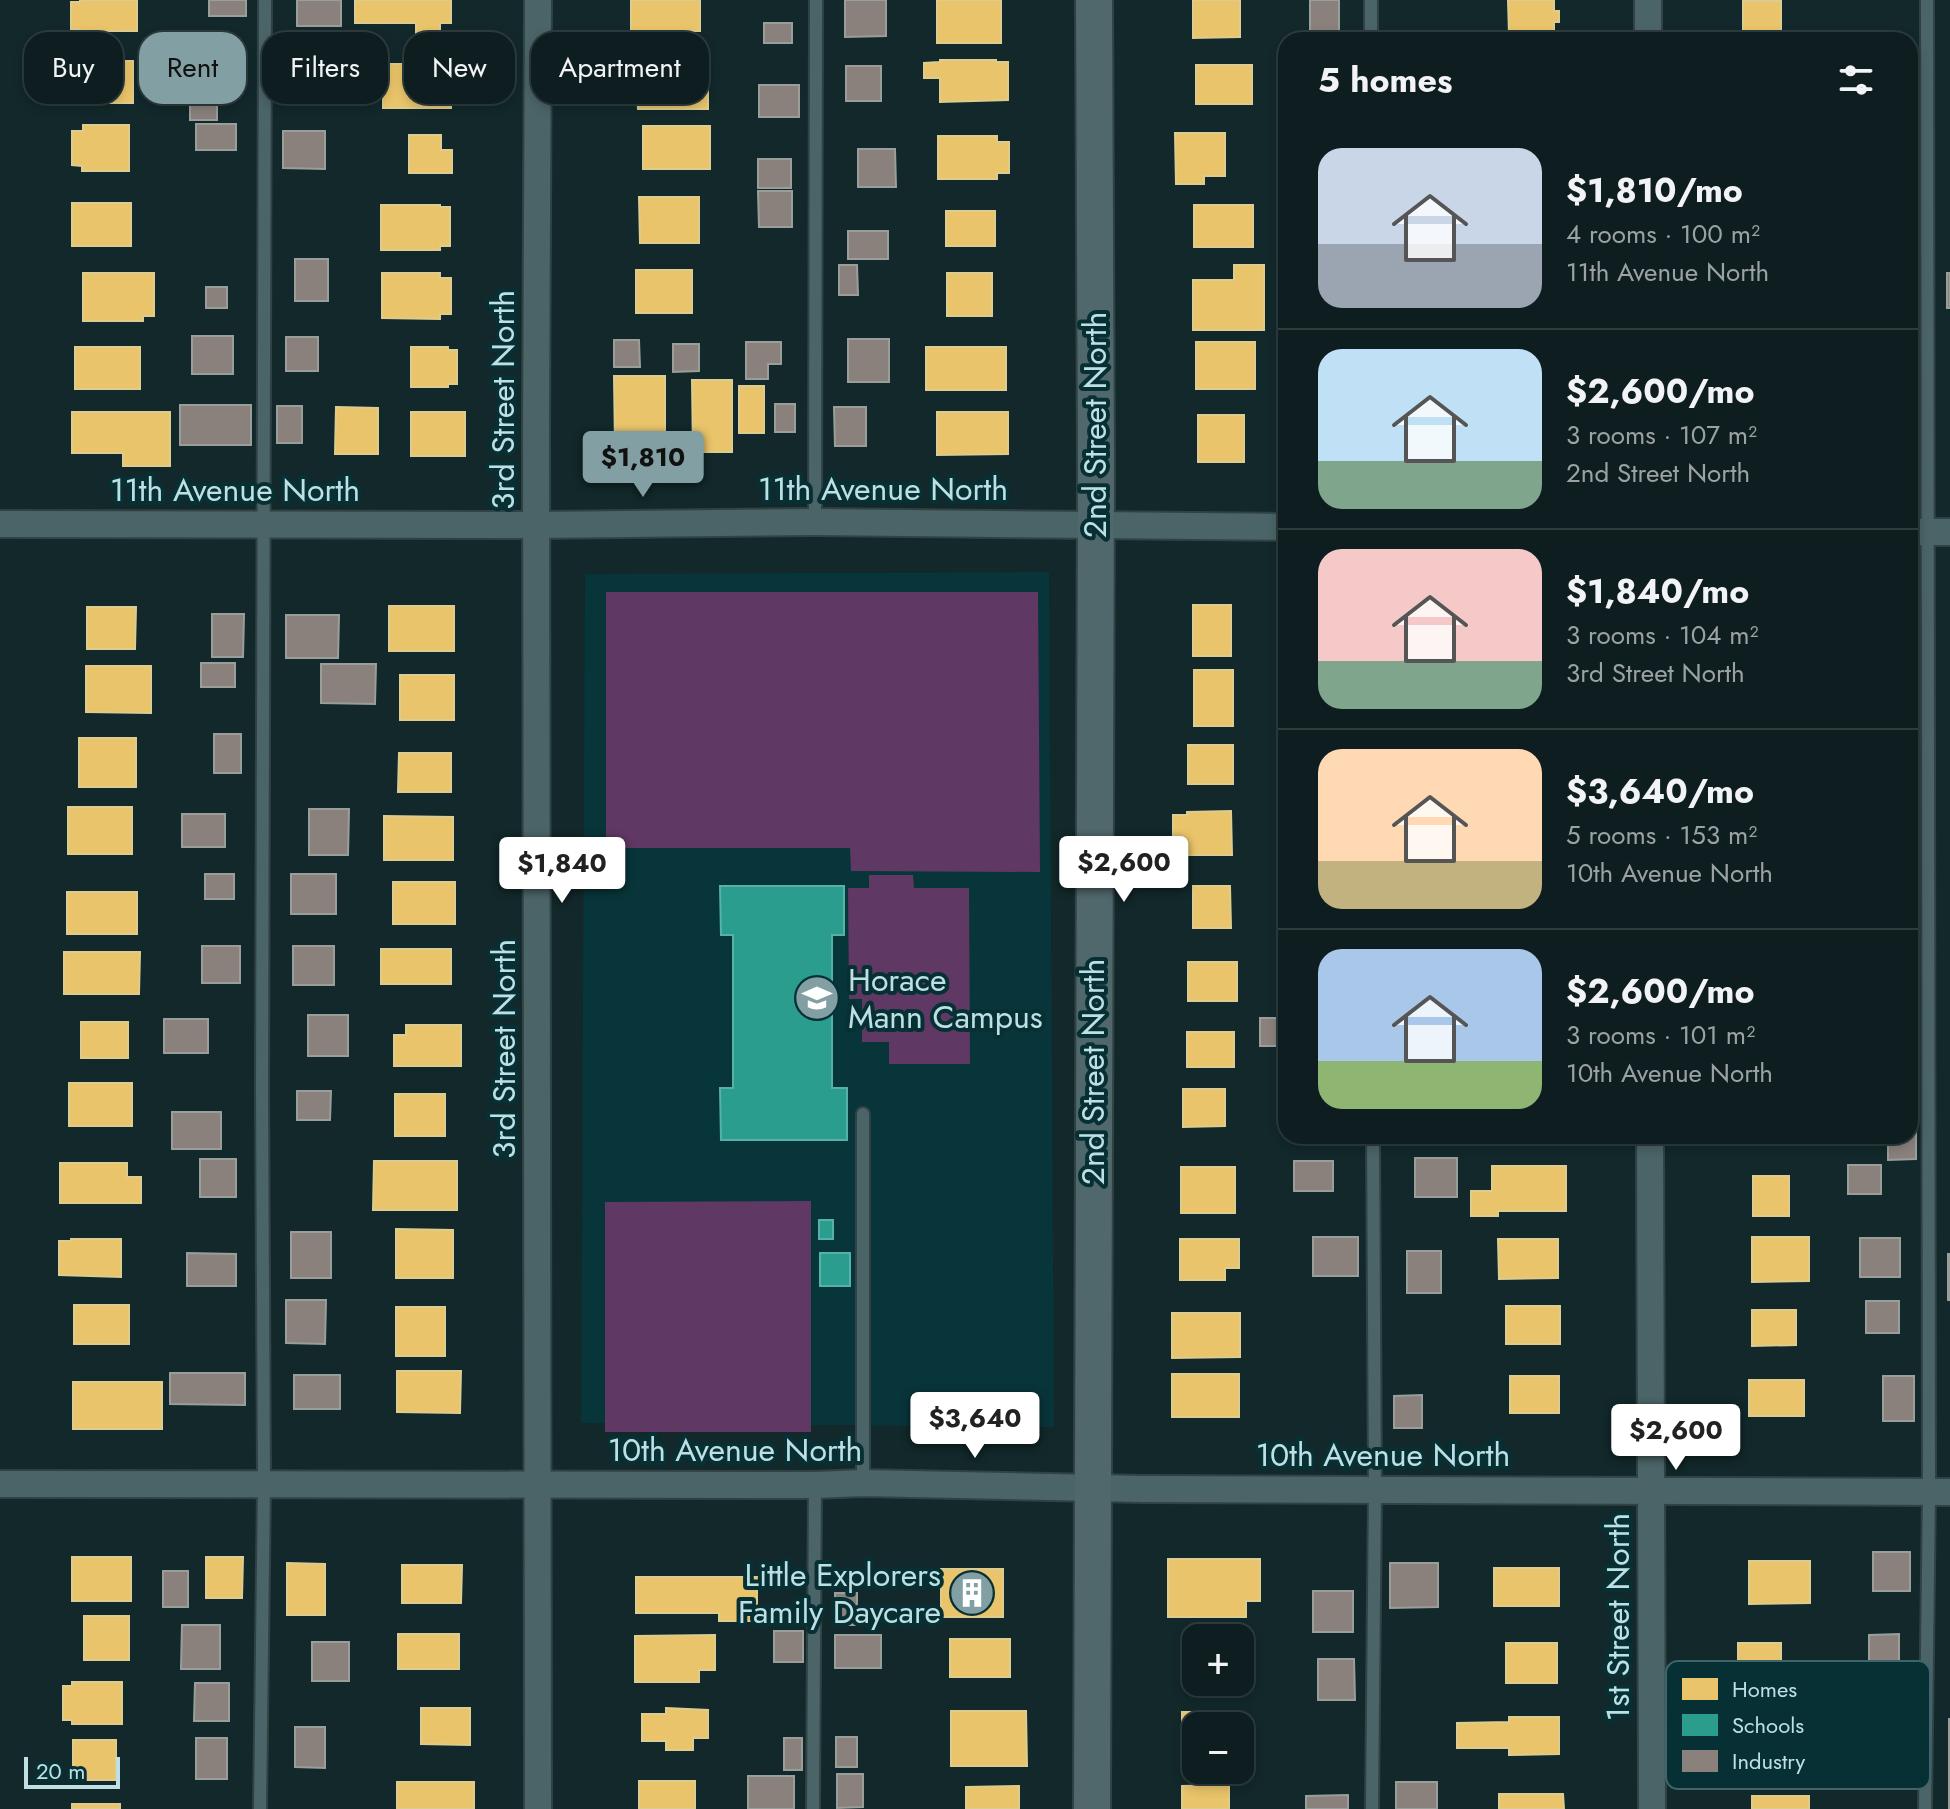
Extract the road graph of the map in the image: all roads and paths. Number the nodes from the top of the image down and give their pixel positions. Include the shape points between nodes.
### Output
1 (265, 0) edge
2 (538, 0) edge
3 (816, 0) edge
4 (1094, 0) edge
5 (1371, 0) edge
6 (1648, 0) edge
7 (1927, 0) edge
8 (1371, 32) edge
9 (1648, 32) edge
10 (815, 522) junction
11 (0, 524) edge
12 (264, 524) junction
13 (537, 525) junction
14 (1095, 525) junction
15 (1278, 527) edge
16 (1929, 532) edge
17 (863, 1114) dead end
18 (1373, 1144) edge
19 (1650, 1144) edge
20 (863, 1483) junction
21 (0, 1484) edge
22 (264, 1484) junction
23 (538, 1485) junction
24 (815, 1485) junction
25 (1092, 1488) junction
26 (1375, 1489) junction
27 (1651, 1490) junction
28 (1939, 1492) edge
29 (1930, 1696) edge
30 (1926, 1789) edge
31 (260, 1809) edge
32 (538, 1809) edge
33 (813, 1809) edge
34 (1092, 1809) edge
35 (1372, 1809) edge
36 (1652, 1809) edge
37 (1925, 1809) edge

1 - 12 lane
2 - 13 street, 3rd Street North
3 - 10 lane
4 - 14 street, 2nd Street North
5 - 8 lane
6 - 9 street
7 - 16 lane
10 - 13 street, 11th Avenue North
10 - 14 street, 11th Avenue North
11 - 12 street, 11th Avenue North
12 - 13 street, 11th Avenue North
12 - 22 lane
13 - 23 street, 3rd Street North
14 - 15 street, 11th Avenue North
14 - 25 street, 2nd Street North
16 - 28 lane
17 - 20 lane
18 - 26 lane
19 - 27 street, 1st Street North
20 - 24 street, 10th Avenue North
20 - 25 street, 10th Avenue North
21 - 22 street, 10th Avenue North
22 - 23 street, 10th Avenue North
22 - 31 lane
23 - 24 street, 10th Avenue North
23 - 32 street, 3rd Street North
24 - 33 lane
25 - 26 street, 10th Avenue North
25 - 34 street, 2nd Street North
26 - 27 street, 10th Avenue North
26 - 35 lane
27 - 28 street, 10th Avenue North
27 - 36 street, 1st Street North
28 - 29 lane
30 - 37 lane

